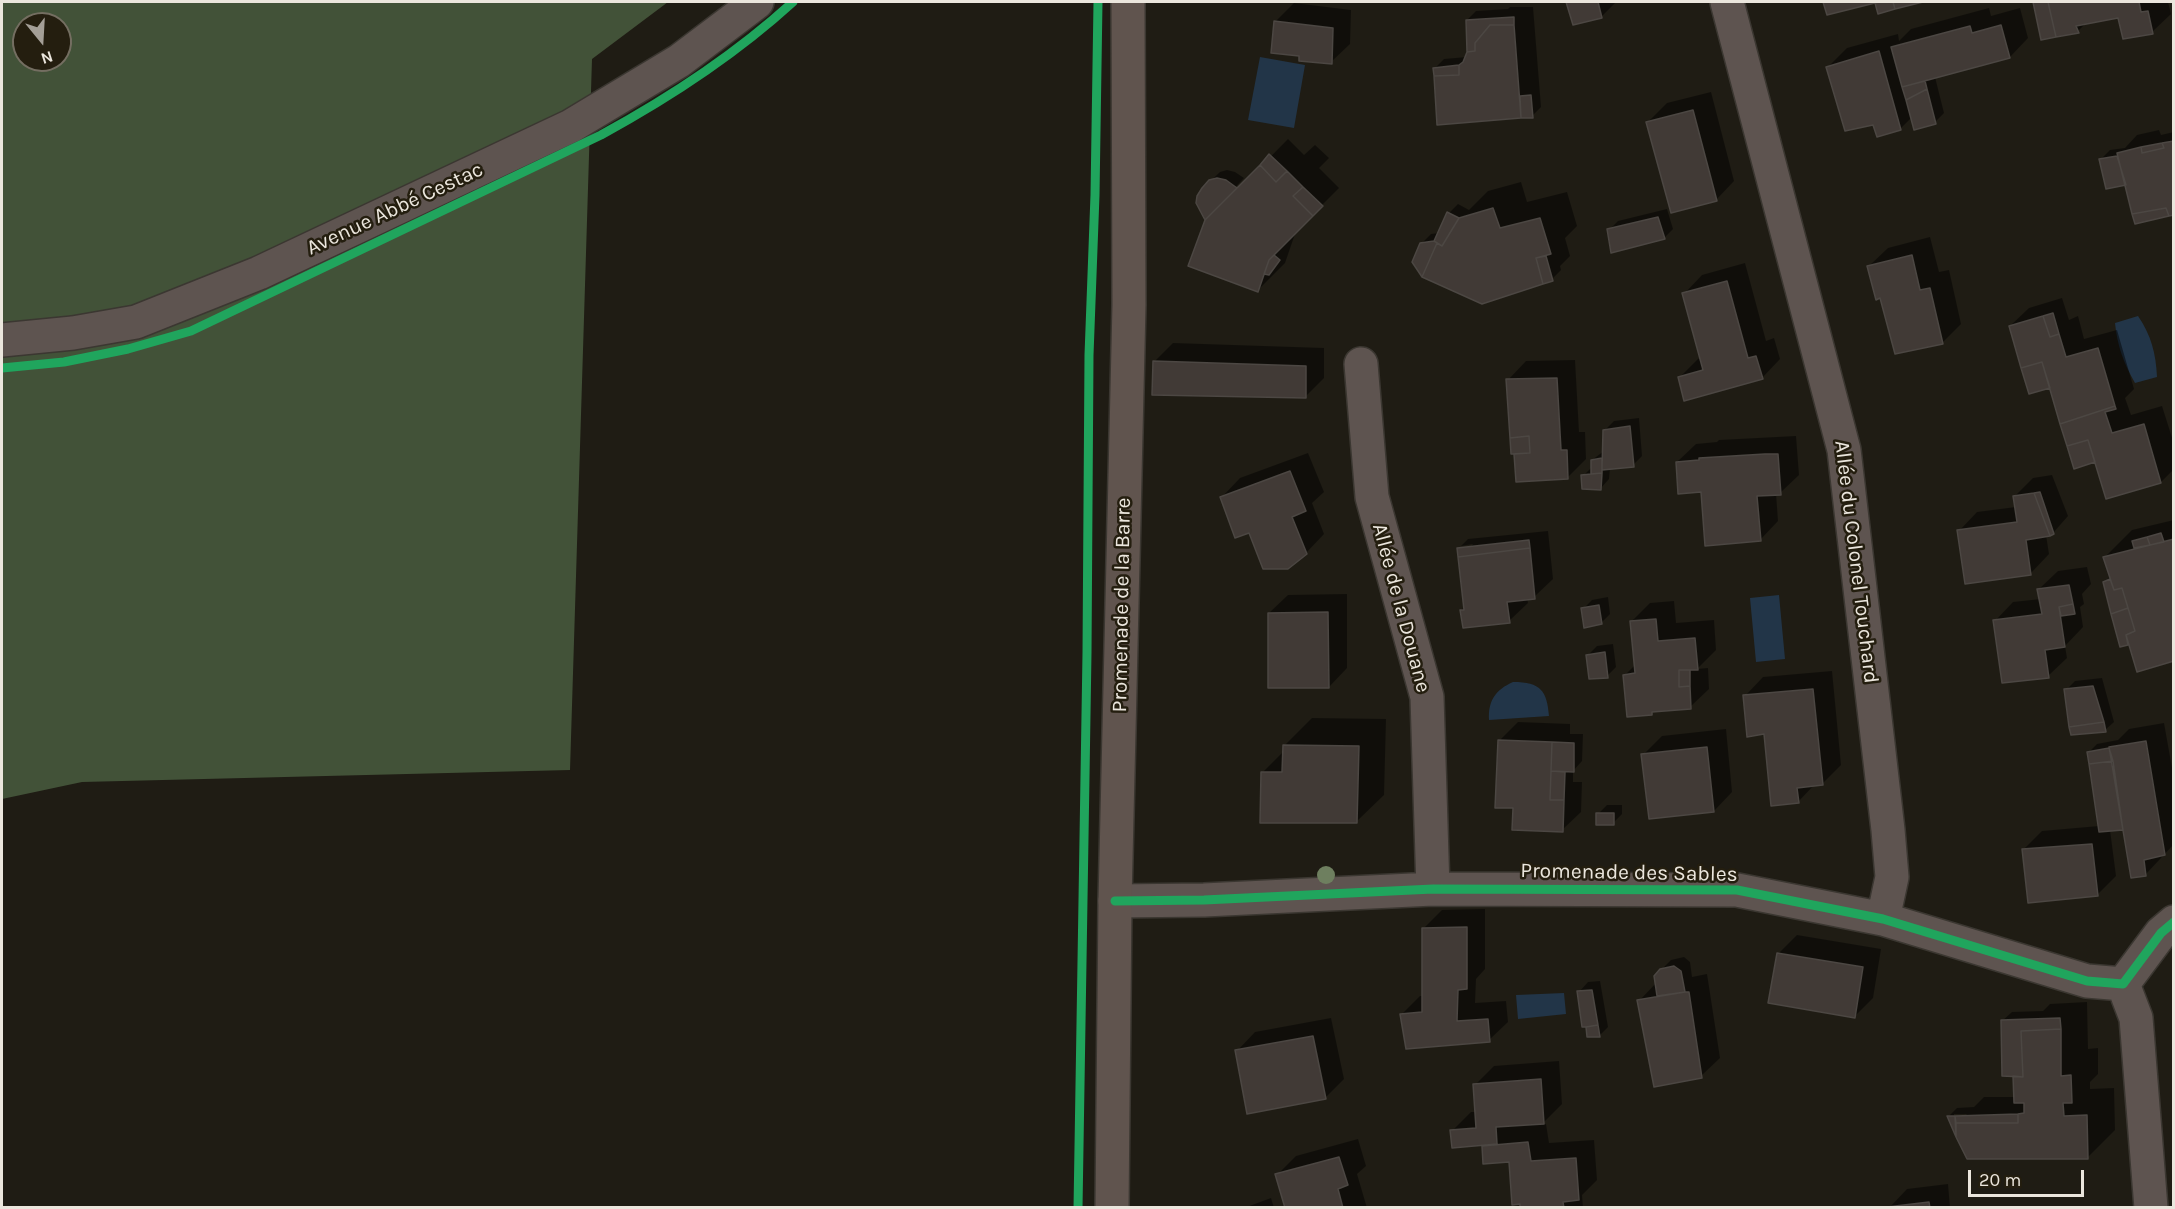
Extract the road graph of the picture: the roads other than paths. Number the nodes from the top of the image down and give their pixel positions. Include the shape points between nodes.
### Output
1 (757, 2) edge
2 (1128, 2) edge
3 (1727, 2) edge
4 (2, 340) edge
5 (1360, 364) dead end
6 (1433, 889) junction
7 (1115, 901) junction
8 (1883, 919) junction
9 (2174, 922) edge
10 (2123, 984) junction
11 (1112, 1208) edge
12 (2151, 1208) edge

1 - 4 street, Avenue Abbé Cestac via 679,61 571,126 259,273 136,322
2 - 7 main road, Promenade de la Barre via 1129,305
3 - 8 street, Allée du Colonel Touchard via 1844,450 1892,877
5 - 6 street, Allée de la Douane via 1372,497 1426,697
6 - 7 street, Promenade des Sables
6 - 8 street, Promenade des Sables via 1737,890
7 - 11 main road, Promenade de la Barre
8 - 10 street, Promenade des Sables via 2087,981
9 - 10 street via 2161,933
10 - 12 street via 2136,1018

